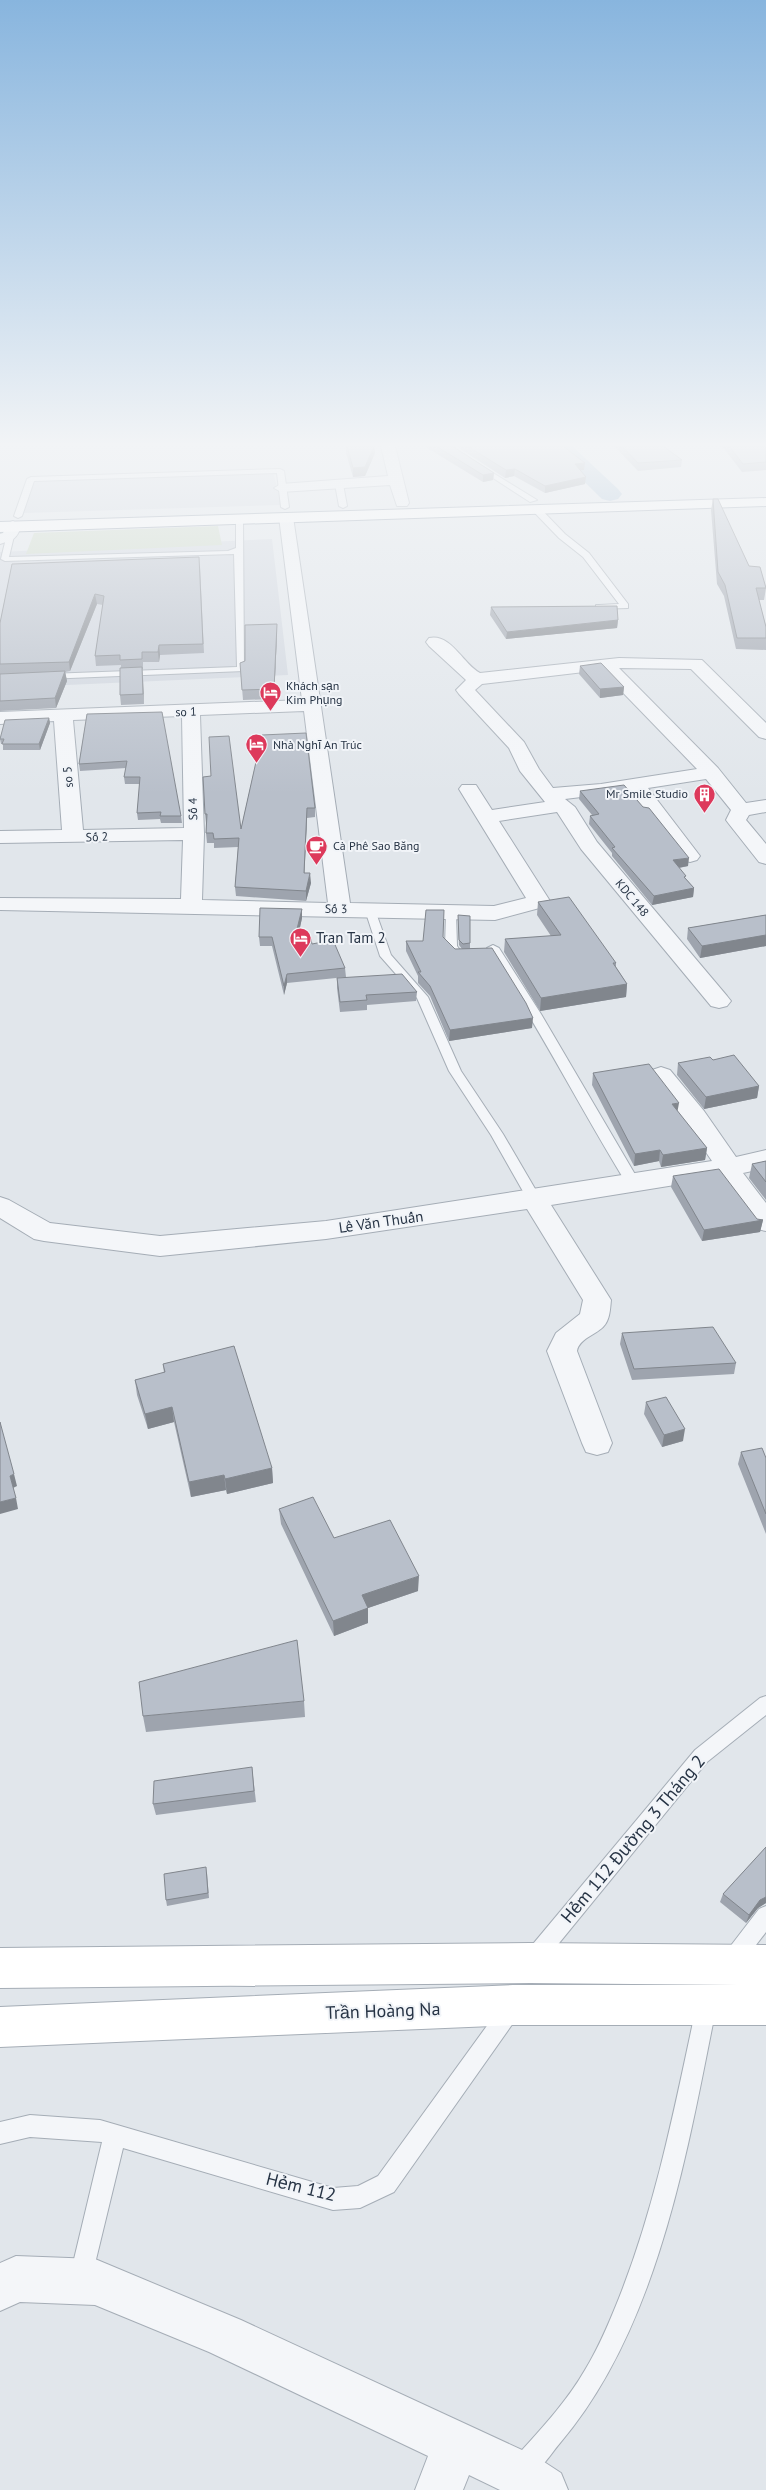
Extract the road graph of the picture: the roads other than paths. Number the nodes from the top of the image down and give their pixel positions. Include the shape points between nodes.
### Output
1 (238, 562) edge
2 (292, 562) edge
3 (592, 562) edge
4 (587, 607) edge
5 (435, 642) dead end
6 (605, 664) junction
7 (38, 677) edge
8 (477, 679) junction
9 (311, 705) junction
10 (191, 712) junction
11 (63, 716) junction
12 (0, 718) edge
13 (766, 733) edge
14 (710, 772) junction
15 (635, 784) junction
16 (469, 789) dead end
17 (554, 800) junction
18 (766, 806) edge
19 (741, 810) junction
20 (486, 817) junction
21 (194, 834) junction
22 (0, 837) edge
23 (73, 837) junction
24 (690, 856) edge
25 (766, 858) edge
26 (0, 904) edge
27 (191, 906) junction
28 (340, 909) junction
29 (370, 910) junction
30 (451, 912) junction
31 (719, 1001) dead end
32 (662, 1075) dead end
33 (766, 1159) edge
34 (725, 1168) junction
35 (633, 1183) junction
36 (534, 1199) junction
37 (0, 1206) edge
38 (766, 1222) edge
39 (597, 1443) dead end
40 (766, 1704) edge
41 (766, 1916) edge
42 (530, 1963) junction
43 (747, 1965) edge
44 (0, 1968) edge
45 (514, 2005) junction
46 (707, 2005) junction
47 (766, 2005) edge
48 (0, 2027) edge
49 (0, 2133) edge
50 (115, 2135) junction
51 (80, 2281) junction
52 (0, 2288) edge
53 (457, 2444) junction
54 (531, 2481) edge
55 (439, 2490) edge

1 - 7 lane via 241,669
2 - 9 street
3 - 4 lane via 625,606
5 - 8 street via 451,654 466,674
6 - 8 street
6 - 13 street via 696,664
6 - 14 street
8 - 17 street, KDC 148 via 465,690 517,746 530,771
9 - 10 street, so 1
9 - 28 street
10 - 11 street, so 1
10 - 21 street, Số 4
11 - 12 street, so 1
11 - 23 street, so 5
14 - 15 street
14 - 19 street
15 - 17 street
15 - 24 street
16 - 20 street, Số 3
17 - 20 street
17 - 31 street, KDC 148 via 568,811 588,845
18 - 19 street
19 - 25 street via 736,820
20 - 30 street, Số 3 via 539,901 495,913
21 - 23 street, Số 2
21 - 27 street, Số 4
22 - 23 street, Số 2
26 - 27 street, Số 3
27 - 28 street, Số 3
28 - 29 street, Số 3
29 - 30 street, Số 3
29 - 36 lane via 386,956 422,997 455,1071 497,1134
30 - 35 lane via 451,947 459,956 486,952 520,987
32 - 34 street via 695,1116 724,1161
33 - 34 street, Lê Văn Thuấn
34 - 35 street, Lê Văn Thuấn
34 - 38 street
35 - 36 street, Lê Văn Thuấn
36 - 37 street, Lê Văn Thuấn via 326,1230 160,1246 44,1232
36 - 39 street via 597,1300 594,1319 568,1338 562,1351
40 - 42 lane, Hẻm 112 Đường 3 Tháng 2 via 701,1756
41 - 43 lane
42 - 43 main road
42 - 44 main road
45 - 46 main road, Trần Hoàng Na
45 - 48 main road, Trần Hoàng Na
45 - 50 lane, Hẻm 112 via 386,2184 360,2197 334,2199
46 - 47 main road, Trần Hoàng Na
46 - 54 lane via 659,2218 633,2294 601,2367 565,2419
49 - 50 lane, Hẻm 112 via 30,2126
50 - 51 lane
51 - 52 street via 16,2279
51 - 53 street via 95,2282 225,2336
53 - 54 street
53 - 55 street

